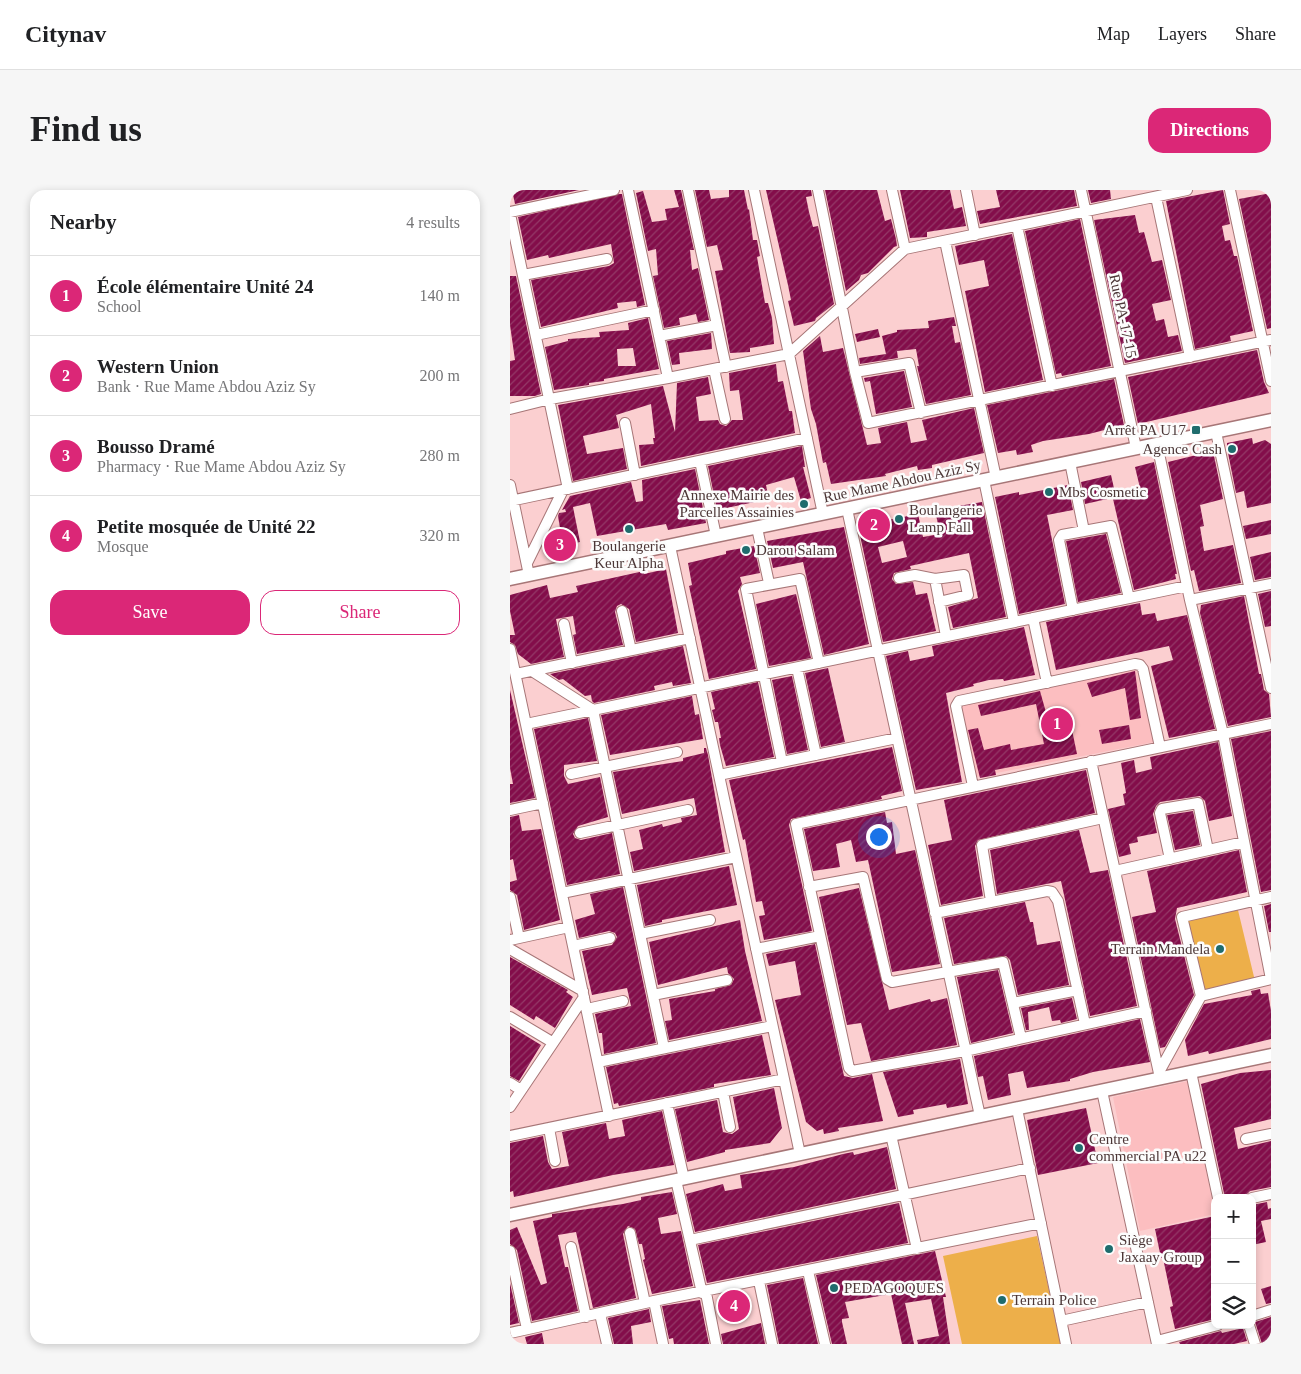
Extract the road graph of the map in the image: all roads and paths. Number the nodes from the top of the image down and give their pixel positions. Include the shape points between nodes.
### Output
1 (614, 190) edge
2 (628, 190) edge
3 (688, 190) edge
4 (754, 190) edge
5 (818, 190) edge
6 (892, 190) edge
7 (966, 190) edge
8 (1081, 190) edge
9 (1187, 190) edge
10 (1234, 191) edge
11 (1156, 197) junction
12 (1086, 211) junction
13 (510, 213) edge
14 (1017, 226) junction
15 (975, 235) junction
16 (945, 241) junction
17 (905, 249) junction
18 (514, 256) edge
19 (607, 259) dead end
20 (523, 275) junction
21 (842, 306) junction
22 (654, 310) junction
23 (717, 324) junction
24 (536, 334) junction
25 (659, 336) junction
26 (1267, 341) edge
27 (789, 354) junction
28 (1190, 358) junction
29 (726, 367) junction
30 (714, 369) junction
31 (855, 372) junction
32 (1120, 372) junction
33 (668, 378) junction
34 (1271, 381) edge
35 (1052, 386) junction
36 (550, 399) junction
37 (979, 401) junction
38 (510, 409) edge
39 (921, 414) junction
40 (725, 419) dead end
41 (1271, 420) edge
42 (624, 423) dead end
43 (1216, 432) junction
44 (807, 438) junction
45 (1157, 444) junction
46 (1136, 448) junction
47 (700, 461) junction
48 (1070, 462) junction
49 (636, 475) junction
50 (990, 479) junction
51 (510, 485) edge
52 (566, 489) junction
53 (512, 501) edge
54 (847, 509) junction
55 (824, 514) junction
56 (757, 528) junction
57 (1084, 530) junction
58 (716, 536) junction
59 (670, 546) junction
60 (528, 569) junction
61 (899, 578) dead end
62 (510, 579) edge
63 (935, 580) junction
64 (769, 583) junction
65 (1271, 584) edge
66 (1187, 586) junction
67 (1250, 588) junction
68 (1129, 598) junction
69 (1190, 600) junction
70 (939, 602) junction
71 (1073, 610) junction
72 (622, 611) dead end
73 (1033, 618) junction
74 (1014, 622) junction
75 (564, 624) dead end
76 (946, 636) junction
77 (690, 638) junction
78 (510, 648) edge
79 (631, 650) junction
80 (878, 650) junction
81 (572, 662) junction
82 (819, 663) junction
83 (797, 668) junction
84 (532, 671) junction
85 (516, 674) junction
86 (763, 675) junction
87 (1046, 683) junction
88 (700, 688) junction
89 (1271, 688) edge
90 (592, 710) junction
91 (526, 724) junction
92 (1271, 724) edge
93 (1223, 734) junction
94 (897, 738) junction
95 (1160, 747) junction
96 (677, 752) dead end
97 (816, 755) junction
98 (782, 762) junction
99 (1091, 762) junction
100 (605, 767) junction
101 (571, 774) dead end
102 (719, 776) junction
103 (973, 786) junction
104 (910, 799) junction
105 (543, 803) junction
106 (510, 810) edge
107 (688, 810) dead end
108 (1103, 818) junction
109 (617, 825) junction
110 (580, 833) dead end
111 (1244, 842) junction
112 (1208, 850) junction
113 (736, 857) junction
114 (1170, 859) junction
115 (1115, 871) junction
116 (628, 879) junction
117 (808, 887) junction
118 (562, 893) junction
119 (510, 897) edge
120 (1271, 897) edge
121 (991, 901) junction
122 (1254, 901) junction
123 (935, 913) junction
124 (710, 920) dead end
125 (569, 928) junction
126 (640, 934) junction
127 (820, 936) junction
128 (610, 938) dead end
129 (514, 939) edge
130 (573, 946) junction
131 (510, 949) edge
132 (756, 949) junction
133 (948, 970) junction
134 (1271, 979) edge
135 (727, 980) dead end
136 (1078, 990) junction
137 (583, 994) junction
138 (653, 995) junction
139 (1200, 996) junction
140 (623, 1001) dead end
141 (1013, 1003) junction
142 (587, 1009) junction
143 (1146, 1011) junction
144 (510, 1017) edge
145 (1085, 1024) junction
146 (772, 1026) junction
147 (1021, 1038) junction
148 (552, 1042) junction
149 (664, 1048) junction
150 (965, 1050) junction
151 (1271, 1055) edge
152 (598, 1062) junction
153 (1191, 1072) junction
154 (1160, 1075) junction
155 (784, 1079) junction
156 (510, 1083) edge
157 (521, 1090) junction
158 (1102, 1091) junction
159 (723, 1092) junction
160 (668, 1103) junction
161 (510, 1107) edge
162 (1017, 1109) junction
163 (609, 1116) junction
164 (980, 1116) junction
165 (730, 1127) dead end
166 (549, 1128) junction
167 (1271, 1134) edge
168 (891, 1135) junction
169 (510, 1136) edge
170 (1246, 1139) dead end
171 (800, 1154) junction
172 (555, 1161) dead end
173 (1030, 1168) junction
174 (680, 1179) junction
175 (905, 1194) junction
176 (1217, 1194) edge
177 (1271, 1194) edge
178 (1256, 1197) edge
179 (510, 1215) edge
180 (1041, 1223) junction
181 (630, 1233) dead end
182 (690, 1240) junction
183 (571, 1247) dead end
184 (917, 1249) junction
185 (510, 1250) edge
186 (808, 1271) junction
187 (759, 1282) junction
188 (704, 1293) junction
189 (650, 1302) junction
190 (1148, 1302) junction
191 (1271, 1310) edge
192 (600, 1314) junction
193 (1256, 1315) edge
194 (586, 1317) junction
195 (1062, 1321) junction
196 (1211, 1327) edge
197 (527, 1329) junction
198 (1250, 1329) edge
199 (510, 1333) edge
200 (1157, 1342) edge
201 (606, 1344) edge
202 (663, 1344) edge
203 (716, 1344) edge
204 (772, 1344) edge
205 (825, 1344) edge
206 (1066, 1344) edge
207 (1255, 1344) edge

1 - 13 street
2 - 22 street
3 - 23 street
4 - 27 street
5 - 21 street
6 - 17 street
7 - 15 street
8 - 12 street, Rue PA-17-15
9 - 11 street
10 - 26 street
11 - 12 street
11 - 28 street
12 - 14 street
12 - 32 street, Rue PA-17-15
13 - 18 street
14 - 15 street
14 - 35 street
15 - 16 street
16 - 17 street
16 - 37 street
17 - 21 street
18 - 20 street
19 - 20 street
20 - 24 street
21 - 27 street
21 - 31 street
22 - 24 street
22 - 25 street
23 - 25 street
23 - 29 street
24 - 36 street
25 - 33 street
26 - 28 street
26 - 34 street
27 - 29 street
27 - 44 street
28 - 32 street
29 - 30 street
30 - 33 street
30 - 40 street
31 - 39 street via 868,423
31 - 39 street via 909,363
32 - 35 street
32 - 46 street, Rue PA-17-15
33 - 36 street
35 - 37 street
36 - 38 street
36 - 52 street
37 - 39 street
37 - 50 street
41 - 43 street, Rue Mame Abdou Aziz Sy
42 - 49 street
43 - 45 street, Rue Mame Abdou Aziz Sy
43 - 67 street
44 - 47 street
44 - 55 street
45 - 46 street, Rue Mame Abdou Aziz Sy
45 - 66 street
46 - 48 street, Rue Mame Abdou Aziz Sy
47 - 49 street
47 - 58 street
48 - 50 street, Rue Mame Abdou Aziz Sy
48 - 57 street
49 - 52 street
50 - 54 street, Rue Mame Abdou Aziz Sy
50 - 74 street
51 - 53 street
52 - 53 street
52 - 60 street
53 - 60 street
54 - 55 street, Rue Mame Abdou Aziz Sy
54 - 80 street
55 - 56 street, Rue Mame Abdou Aziz Sy
56 - 58 street, Rue Mame Abdou Aziz Sy
56 - 64 street
57 - 68 street via 1108,526 1114,529
57 - 71 street via 1062,535 1060,540
58 - 59 street, Rue Mame Abdou Aziz Sy
59 - 60 street, Rue Mame Abdou Aziz Sy
59 - 77 street
60 - 62 street, Rue Mame Abdou Aziz Sy
61 - 63 street via 915,576
63 - 70 street
63 - 70 street via 964,575 969,591 968,595
64 - 82 street via 800,579
64 - 86 street via 748,588 746,593
65 - 67 street
66 - 68 street
66 - 69 street
67 - 69 street
67 - 89 street
68 - 71 street
69 - 93 street
70 - 76 street
71 - 73 street
72 - 79 street
73 - 74 street
73 - 87 street
74 - 76 street
75 - 81 street
76 - 80 street
77 - 79 street
77 - 88 street
78 - 85 street
79 - 81 street
80 - 82 street
80 - 94 street
81 - 84 street
82 - 83 street
83 - 86 street
83 - 97 street
84 - 85 street
84 - 90 street
85 - 91 street
86 - 88 street
86 - 98 street
87 - 95 street via 1140,665
87 - 103 street via 957,703
88 - 90 street
88 - 102 street
90 - 91 street
90 - 100 street
91 - 105 street
92 - 93 street
93 - 95 street
93 - 111 street
94 - 97 street
94 - 104 street
95 - 99 street
96 - 100 street
97 - 98 street
98 - 102 street
99 - 103 street
99 - 108 street
100 - 101 street
100 - 109 street
102 - 113 street
103 - 104 street
104 - 117 street via 796,824
104 - 123 street
105 - 106 street
105 - 118 street
107 - 109 street
108 - 115 street
108 - 121 street via 982,845
109 - 110 street
109 - 116 street
111 - 112 street
111 - 122 street
112 - 114 street
112 - 114 street via 1198,803 1162,809 1160,813
113 - 116 street
113 - 132 street
114 - 115 street
115 - 143 street
116 - 118 street
116 - 126 street
117 - 127 street
117 - 133 street via 863,878 889,981
118 - 125 street
119 - 129 street
120 - 122 street
121 - 123 street
121 - 136 street via 1047,891 1056,896
122 - 134 street
122 - 139 street via 1182,917
123 - 133 street
124 - 126 street
125 - 129 street
125 - 130 street
126 - 138 street
127 - 132 street
127 - 150 street via 852,1071
128 - 130 street
130 - 137 street
131 - 137 street
132 - 146 street
133 - 141 street via 1003,962
133 - 150 street
134 - 139 street
135 - 138 street
136 - 141 street
136 - 145 street
137 - 142 street
137 - 148 street
138 - 149 street
139 - 154 street
140 - 142 street
141 - 147 street
142 - 152 street
143 - 145 street
143 - 154 street
144 - 148 street
145 - 147 street
146 - 149 street
146 - 155 street
147 - 150 street
148 - 157 street
149 - 152 street
150 - 164 street
151 - 153 street
152 - 163 street
153 - 154 street
153 - 176 street
154 - 158 street
155 - 159 street
155 - 171 street
156 - 157 street
157 - 161 street
158 - 162 street
158 - 190 street
159 - 160 street
159 - 165 street
160 - 163 street
160 - 174 street
162 - 164 street
162 - 173 street
163 - 166 street
164 - 168 street
166 - 169 street
166 - 172 street
167 - 170 street
168 - 171 street
168 - 175 street
171 - 174 street
173 - 175 street
173 - 180 street
174 - 179 street
174 - 182 street
175 - 182 street
175 - 184 street
177 - 178 street
180 - 184 street
180 - 195 street
181 - 189 street
182 - 188 street
183 - 194 street
184 - 186 street
185 - 197 street
186 - 187 street
186 - 205 street
187 - 188 street
187 - 204 street
188 - 189 street
188 - 203 street
189 - 192 street
189 - 202 street
190 - 195 street
190 - 200 street
191 - 193 street
192 - 194 street
192 - 201 street
194 - 197 street
195 - 206 street
196 - 200 street
197 - 199 street
198 - 207 street

